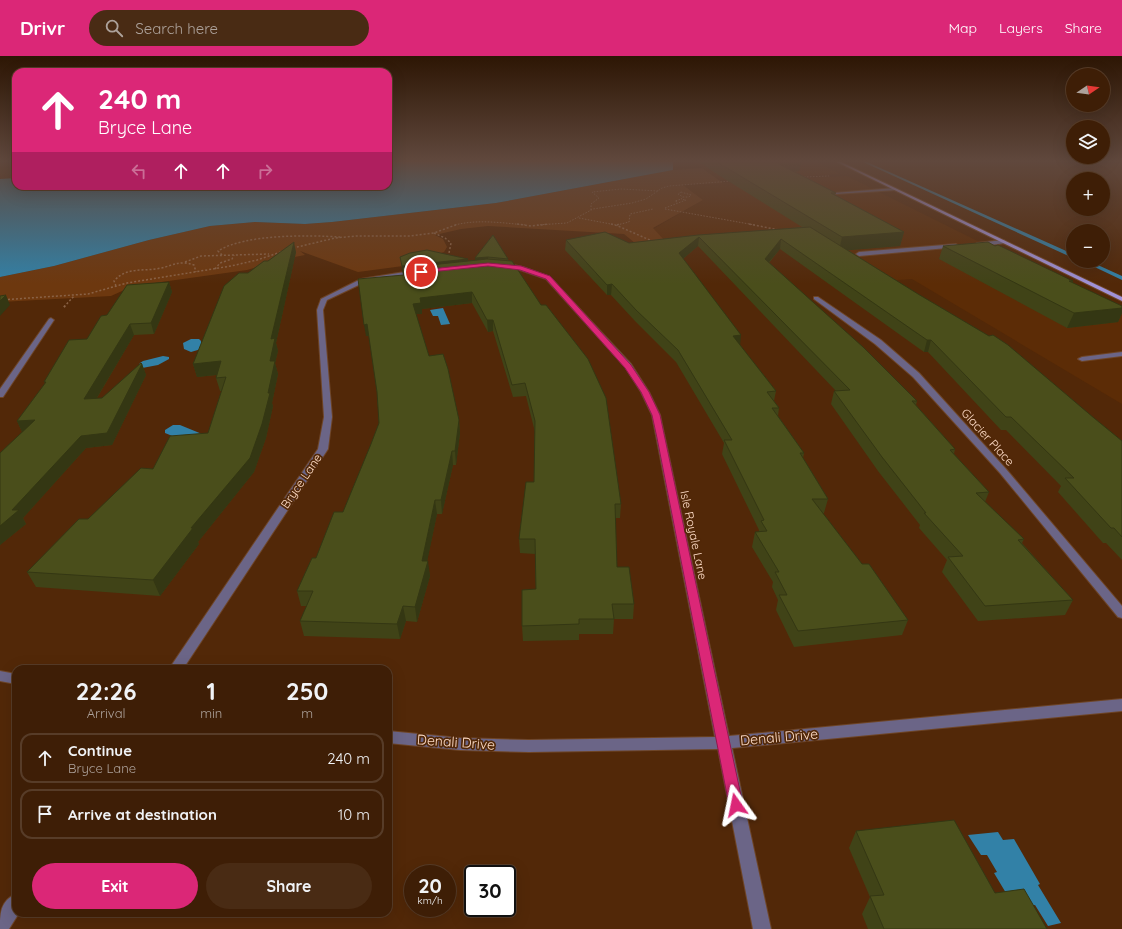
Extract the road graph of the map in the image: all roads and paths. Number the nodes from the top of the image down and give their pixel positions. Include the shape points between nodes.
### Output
1 (594, 203) edge
2 (633, 203) edge
3 (677, 203) edge
4 (923, 203) edge
5 (652, 209) dead end
6 (591, 210) junction
7 (578, 218) junction
8 (616, 225) junction
9 (781, 230) edge
10 (434, 233) junction
11 (345, 237) junction
12 (655, 242) edge
13 (1003, 242) junction
14 (972, 245) edge
15 (965, 246) edge
16 (291, 249) edge
17 (283, 251) edge
18 (271, 254) junction
19 (860, 254) edge
20 (222, 255) junction
21 (234, 255) junction
22 (184, 262) junction
23 (494, 265) edge
24 (451, 268) joint
25 (215, 270) junction
26 (196, 272) junction
27 (116, 286) junction
28 (816, 298) dead end
29 (1122, 299) edge
30 (0, 300) edge
31 (51, 320) dead end
32 (1122, 354) edge
33 (1082, 359) dead end
34 (0, 395) edge
35 (1122, 614) edge
36 (179, 665) edge
37 (0, 676) edge
38 (12, 678) edge
39 (1122, 705) edge
40 (392, 737) edge
41 (723, 743) junction
42 (12, 909) edge
43 (0, 926) edge
44 (762, 929) edge

1 - 6 path
2 - 6 path
3 - 9 path via 665,208
4 - 13 main road
5 - 8 path via 630,214 629,222
6 - 7 path
7 - 8 path
7 - 10 path via 566,223 531,226 495,222 463,224
8 - 12 path
10 - 11 path
10 - 24 path via 451,243 447,256
11 - 16 path
11 - 20 path via 318,235 238,242 222,247 218,251
13 - 14 street
13 - 29 main road
15 - 19 street
17 - 18 path
18 - 21 path
18 - 25 path
20 - 21 path
20 - 22 path via 201,256
21 - 25 path via 232,259 216,264
22 - 26 path via 194,265
22 - 27 path via 126,272 116,278
23 - 41 street, Isle Royale Lane via 521,268 548,278 628,366 645,392 656,415
24 - 36 street, Bryce Lane via 364,280 324,299 320,310 328,417 323,449
25 - 26 path
26 - 27 path
27 - 30 path via 88,294
28 - 35 street, Glacier Place via 878,342 916,376 1003,471
31 - 34 street
32 - 33 street
37 - 38 street
39 - 41 street, Denali Drive
40 - 41 street, Denali Drive via 460,744 529,746
41 - 44 street, Isle Royale Lane
42 - 43 street

